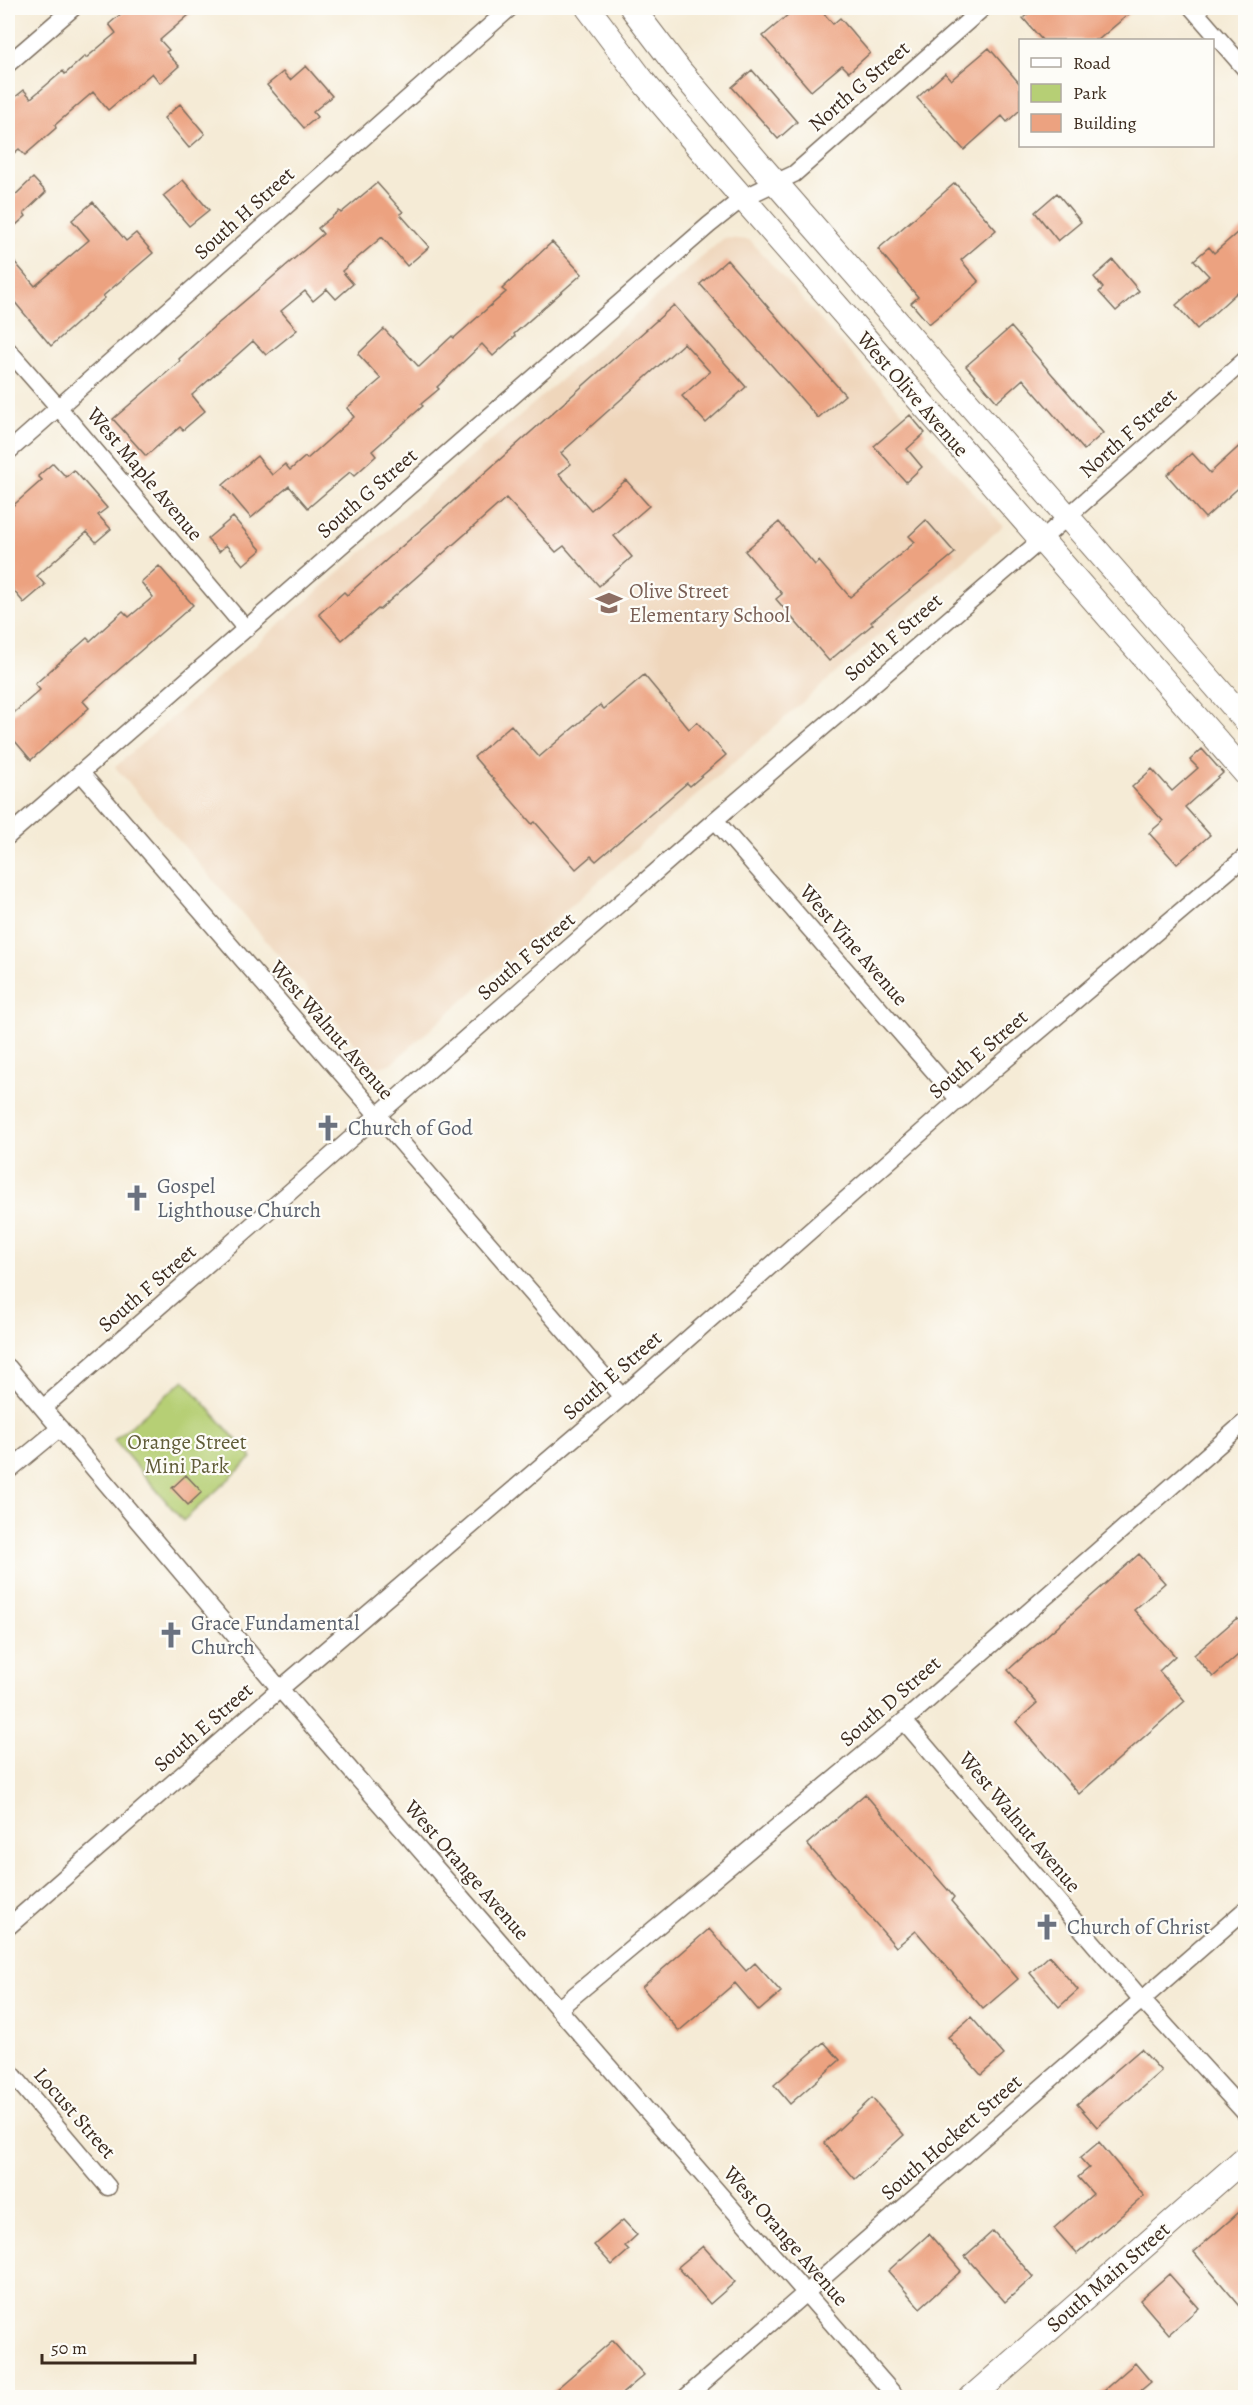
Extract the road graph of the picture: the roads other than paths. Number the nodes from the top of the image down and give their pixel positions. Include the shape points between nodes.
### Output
1 (73, 8) edge
2 (510, 8) edge
3 (588, 8) edge
4 (983, 8) edge
5 (1192, 8) edge
6 (637, 9) edge
7 (8, 64) edge
8 (1245, 70) edge
9 (760, 190) junction
10 (855, 327) junction
11 (8, 351) edge
12 (1245, 359) edge
13 (944, 375) junction
14 (59, 408) junction
15 (8, 452) edge
16 (1068, 517) junction
17 (1041, 540) junction
18 (246, 628) junction
19 (1245, 721) edge
20 (81, 773) junction
21 (1245, 774) edge
22 (715, 819) junction
23 (8, 836) edge
24 (1245, 856) edge
25 (959, 1100) junction
26 (378, 1116) junction
27 (8, 1367) edge
28 (622, 1397) junction
29 (42, 1408) junction
30 (1244, 1425) edge
31 (60, 1428) junction
32 (8, 1471) edge
33 (280, 1689) junction
34 (904, 1721) junction
35 (1245, 1909) edge
36 (8, 1927) edge
37 (1142, 2000) junction
38 (558, 2009) junction
39 (8, 2069) edge
40 (1245, 2114) edge
41 (1245, 2157) edge
42 (108, 2187) dead end
43 (805, 2292) junction
44 (685, 2397) edge
45 (897, 2397) edge
46 (971, 2397) edge

1 - 7 street
2 - 14 street, South H Street
3 - 9 main road, West Olive Avenue via 646,85
4 - 9 street, North G Street via 794,174
5 - 8 street
6 - 9 main road, West Olive Avenue
9 - 10 main road, West Olive Avenue
9 - 13 main road, West Olive Avenue
9 - 18 street, South G Street
10 - 13 main road via 897,346 927,378 938,380
10 - 17 main road, West Olive Avenue
11 - 14 street, West Maple Avenue
12 - 16 street, North F Street
13 - 16 main road, West Olive Avenue
14 - 15 street, South H Street
14 - 18 street, West Maple Avenue
16 - 17 street, North F Street
16 - 19 main road, West Olive Avenue
17 - 21 main road, West Olive Avenue
17 - 22 street, South F Street
18 - 20 street, South G Street
20 - 23 street, South G Street
20 - 26 street, West Walnut Avenue
22 - 25 street, West Vine Avenue
22 - 26 street, South F Street
24 - 25 street, South E Street
25 - 28 street, South E Street
26 - 28 street, West Walnut Avenue
26 - 29 street, South F Street
27 - 29 street, West Orange Avenue
28 - 33 street, South E Street
29 - 31 street, West Orange Avenue
30 - 34 street, South D Street
31 - 32 street
31 - 33 street, West Orange Avenue
33 - 36 street, South E Street
33 - 38 street, West Orange Avenue
34 - 37 street, West Walnut Avenue
34 - 38 street, South D Street
35 - 37 street, South Hockett Street
37 - 40 street, West Walnut Avenue
37 - 43 street, South Hockett Street
38 - 43 street, West Orange Avenue
39 - 42 street, Locust Street
41 - 46 main road, South Main Street
43 - 44 street, South Hockett Street
43 - 45 street, West Orange Avenue

